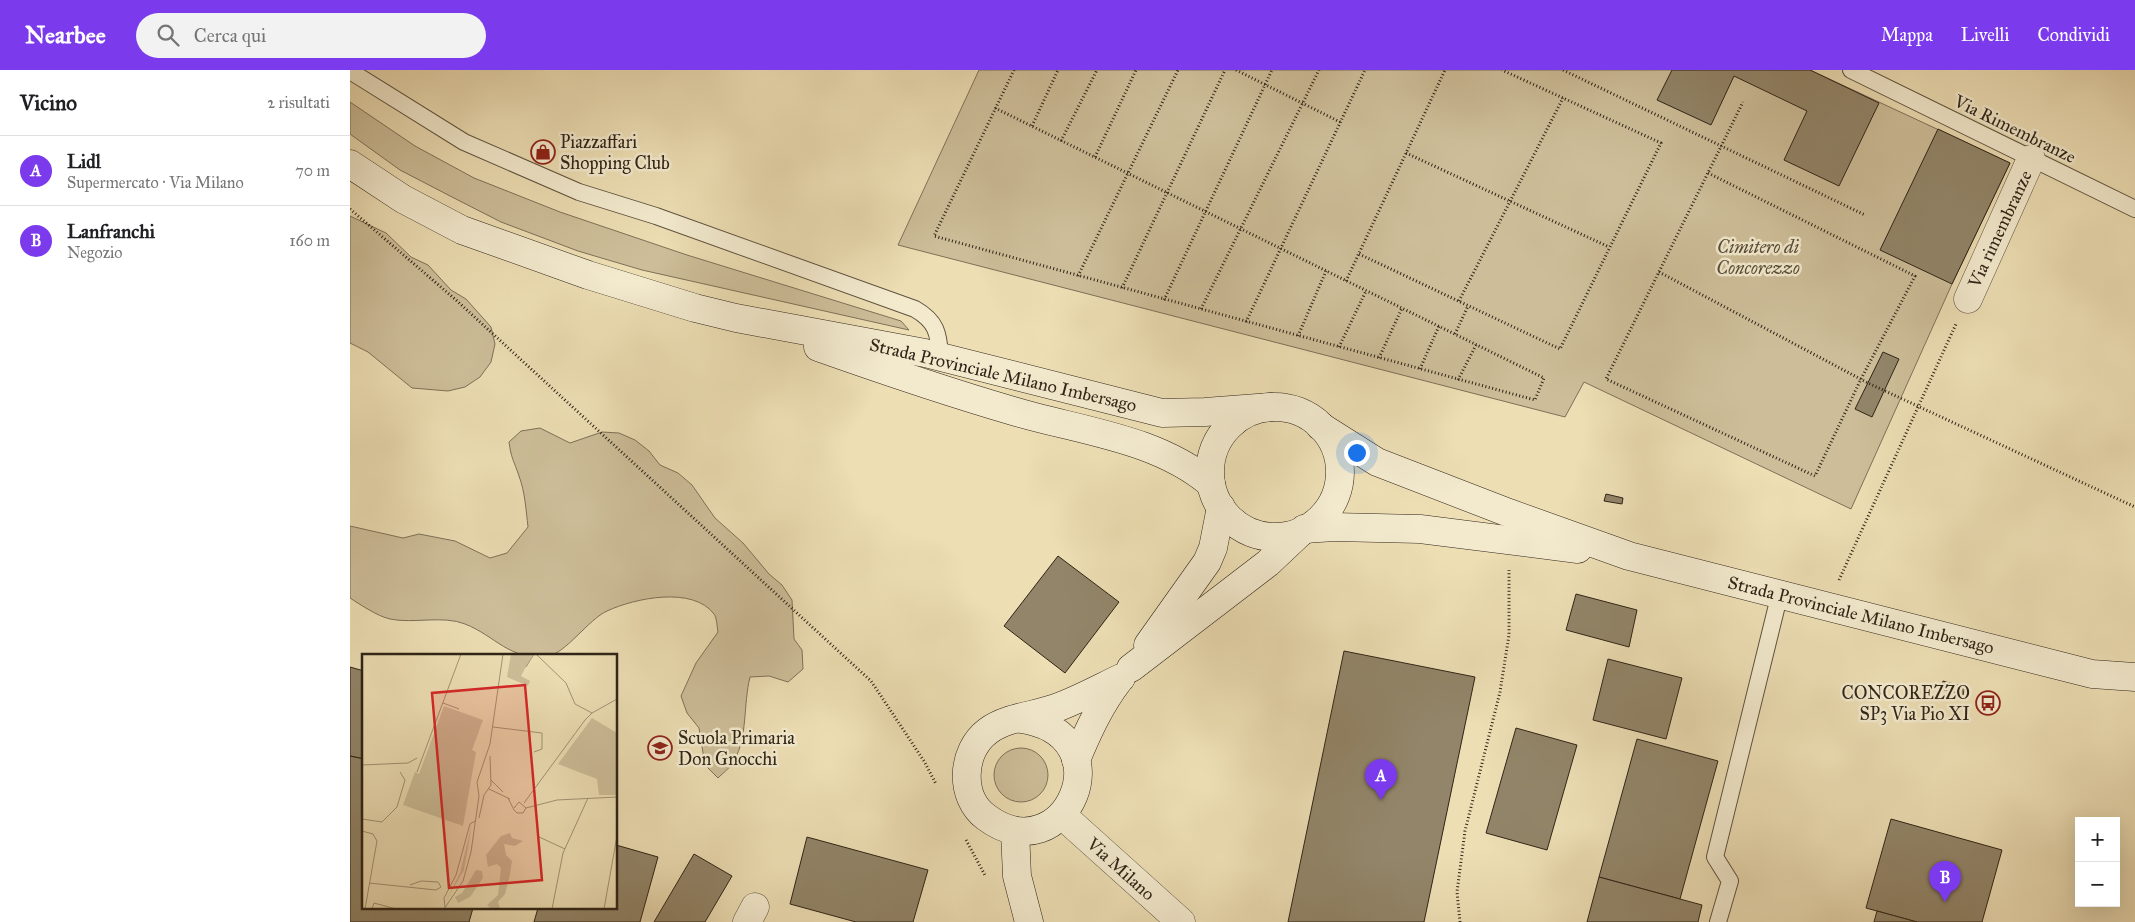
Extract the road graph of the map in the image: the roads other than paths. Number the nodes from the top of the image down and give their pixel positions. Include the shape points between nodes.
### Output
1 (1851, 70) edge
2 (350, 71) edge
3 (2031, 159) junction
4 (350, 164) edge
5 (2135, 209) edge
6 (1968, 299) road end
7 (736, 318) junction
8 (940, 356) junction
9 (1271, 407) junction
10 (1320, 426) junction
11 (1216, 496) junction
12 (1304, 529) junction
13 (1629, 556) junction
14 (1780, 593) junction
15 (1126, 673) junction
16 (2092, 674) junction
17 (2135, 678) edge
18 (2135, 698) edge
19 (1021, 719) junction
20 (1076, 760) junction
21 (1062, 815) junction
22 (1014, 831) junction
23 (1029, 922) edge
24 (1181, 922) edge
25 (1718, 922) edge

1 - 3 lane, Via Rimembranze
2 - 8 lane via 464,142 570,188 915,309 928,316 935,326
3 - 5 lane, Via Rimembranze
3 - 6 main road, Via rimembranze
4 - 7 main road, Strada Provinciale Milano Imbersago via 403,200 478,236 660,298
7 - 8 main road, Strada Provinciale Milano Imbersago
7 - 11 main road, Strada Provinciale Milano Imbersago via 1014,412 1152,449 1183,464
8 - 9 main road, Strada Provinciale Milano Imbersago via 1162,413
9 - 10 main road via 1298,411
9 - 11 main road via 1240,417 1220,436 1211,460
10 - 12 main road via 1337,454 1338,485 1326,511
10 - 13 main road via 1377,462
11 - 12 main road via 1236,523 1255,534 1277,536
11 - 15 main road via 1213,548 1207,562
12 - 13 main road via 1420,529
12 - 15 main road via 1268,563
13 - 14 main road, Strada Provinciale Milano Imbersago
14 - 16 main road, Strada Provinciale Milano Imbersago
14 - 25 lane via 1715,857 1730,882
15 - 19 main road via 1056,708
15 - 20 main road via 1103,700
16 - 17 main road, Strada Provinciale Milano Imbersago
16 - 18 main road, Strada Provinciale Milano Imbersago
19 - 20 main road via 1039,722 1056,730 1068,743
19 - 22 main road via 1003,722 987,732 975,746 968,763 966,781 982,814 997,825
20 - 21 main road via 1077,789
21 - 22 main road via 1048,826 1032,831
21 - 24 main road, Via Milano
22 - 23 main road via 1017,876

